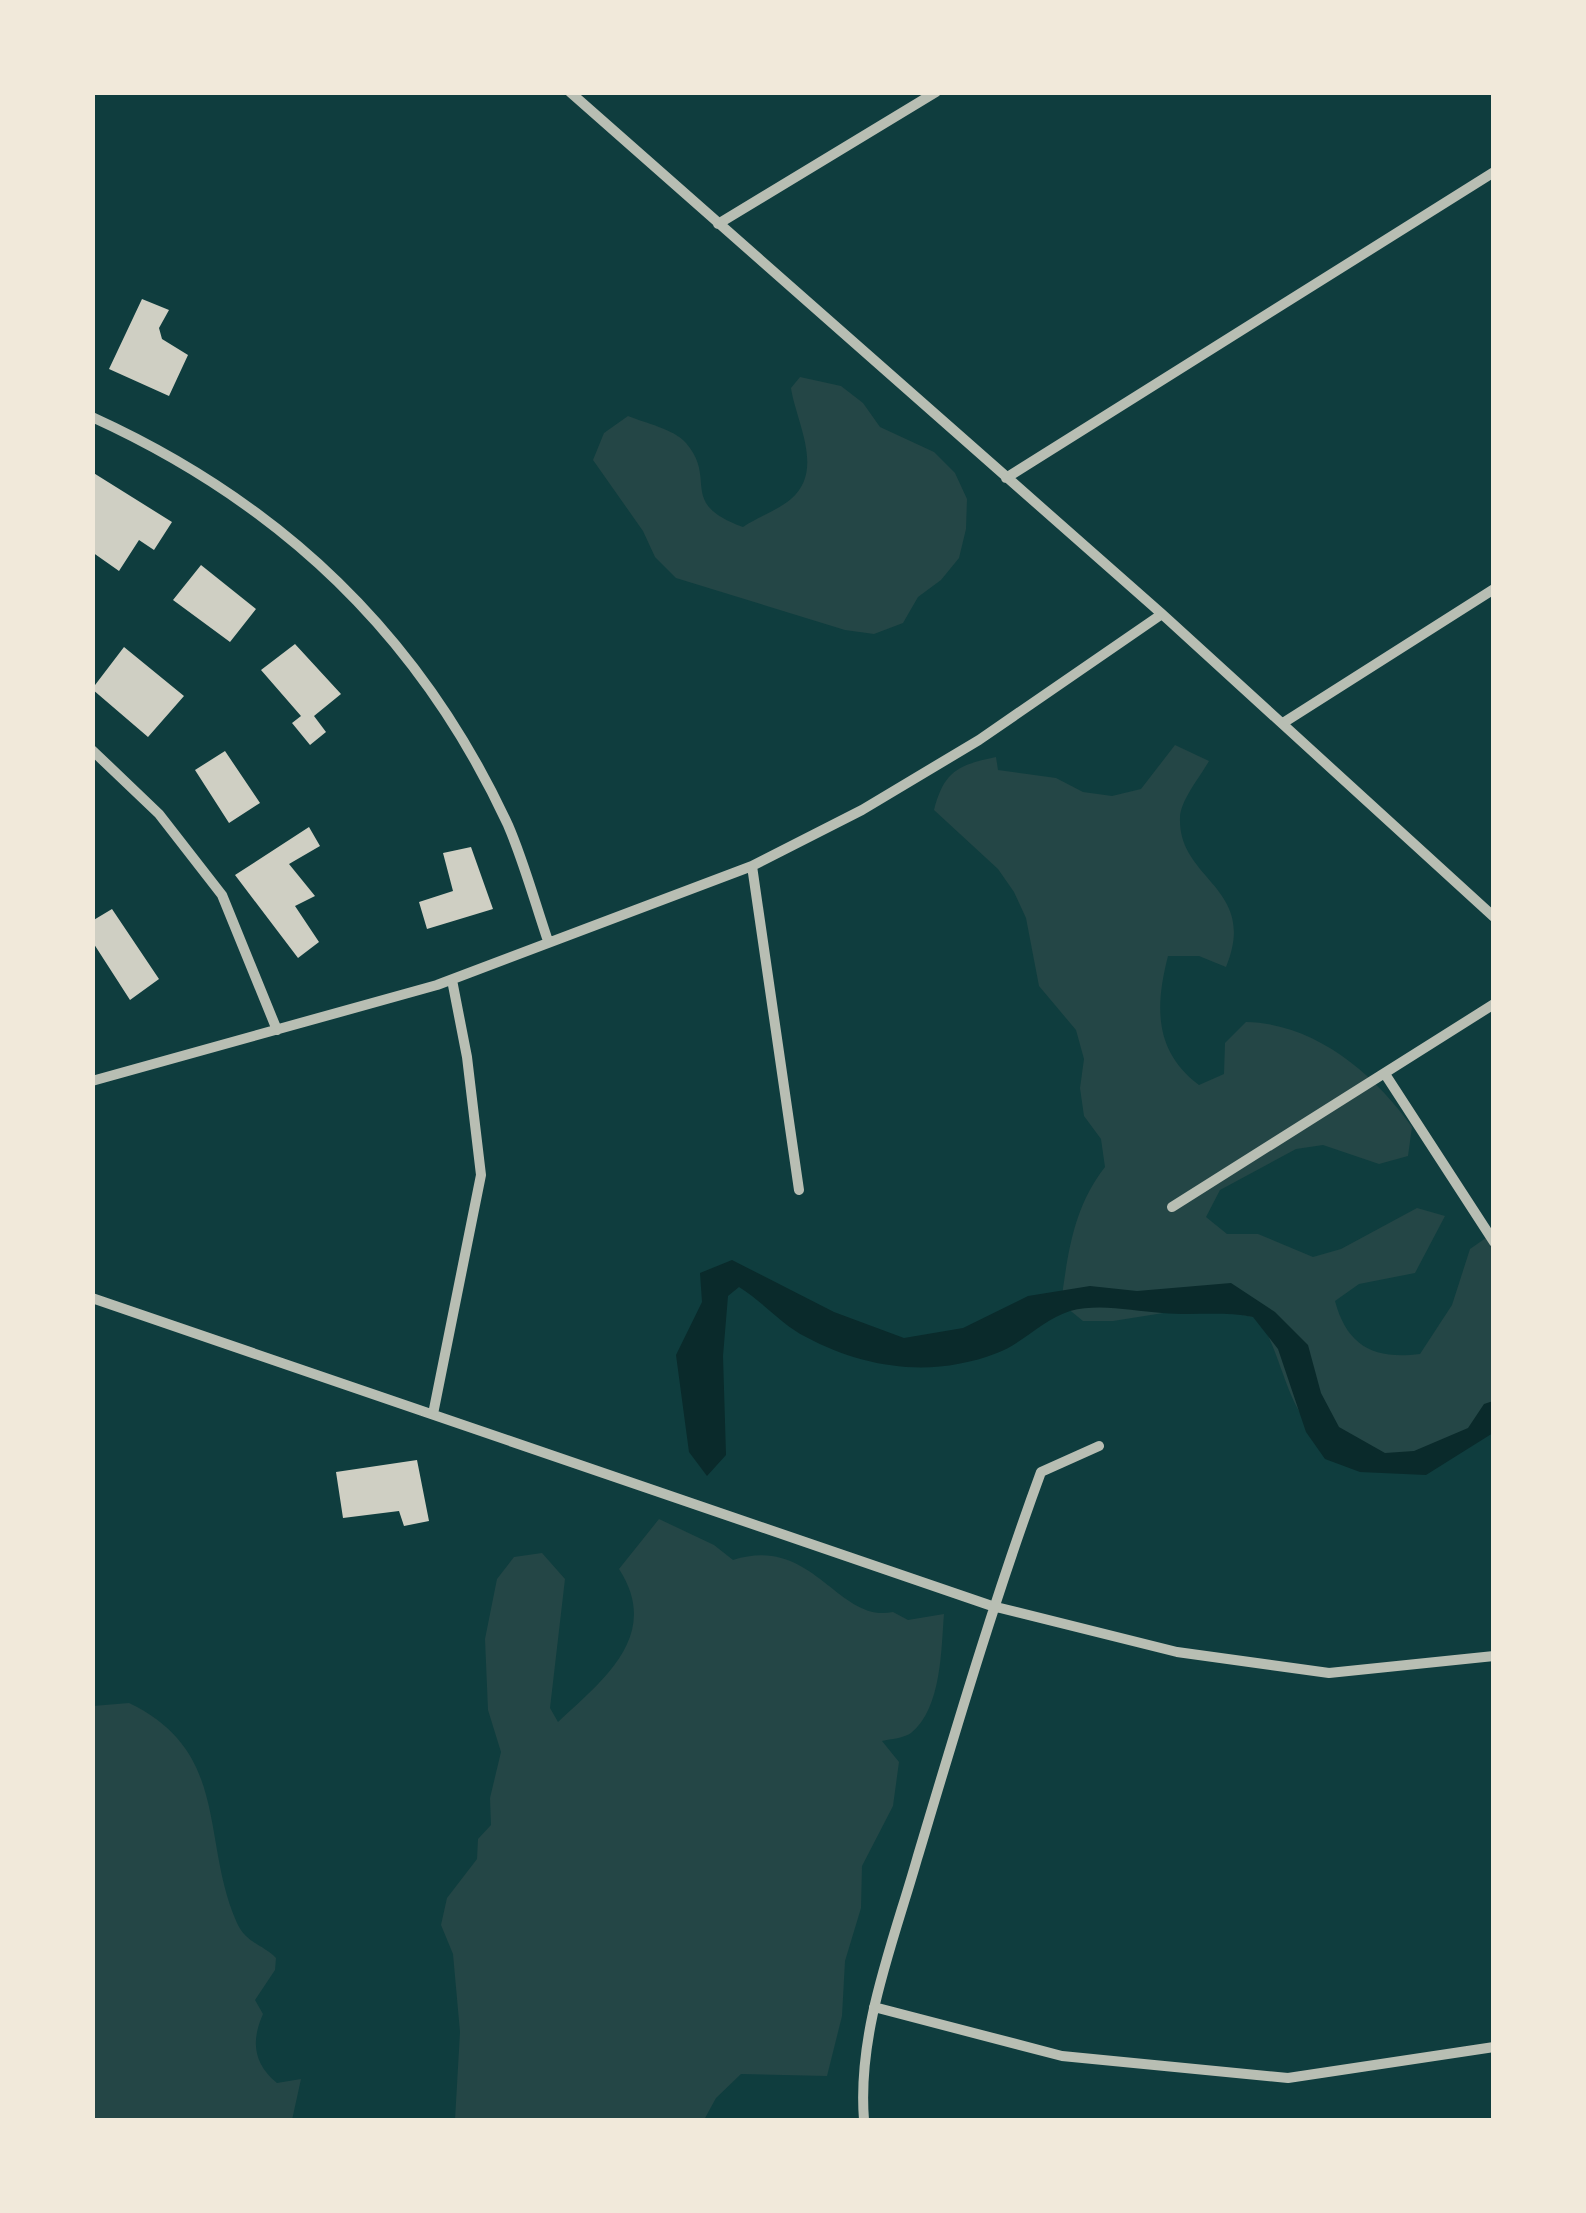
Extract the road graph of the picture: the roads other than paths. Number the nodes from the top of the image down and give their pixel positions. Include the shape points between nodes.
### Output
1 (570, 92) edge
2 (936, 92) edge
3 (1494, 172) edge
4 (718, 224) junction
5 (92, 417) edge
6 (1006, 478) junction
7 (1494, 589) edge
8 (1162, 614) junction
9 (1282, 723) junction
10 (92, 750) edge
11 (752, 866) junction
12 (1494, 917) edge
13 (548, 941) junction
14 (452, 980) junction
15 (1494, 1004) edge
16 (277, 1030) junction
17 (1385, 1074) junction
18 (92, 1080) edge
19 (799, 1190) dead end
20 (1172, 1207) dead end
21 (1494, 1242) edge
22 (92, 1298) edge
23 (432, 1414) junction
24 (1099, 1446) dead end
25 (992, 1606) junction
26 (1494, 1656) edge
27 (874, 2006) junction
28 (1494, 2048) edge
29 (864, 2120) edge

1 - 4 street
2 - 4 street
3 - 6 street
4 - 6 street
5 - 13 street via 217,481 282,528 363,608 445,712 472,760 508,826
6 - 8 street
7 - 9 street
8 - 9 street
8 - 11 street via 979,740
9 - 12 street
10 - 16 street via 160,814 222,895
11 - 13 street
11 - 19 street
13 - 14 street
14 - 16 street
14 - 23 street via 481,1175
15 - 17 street
16 - 18 street
17 - 20 street
17 - 21 street
22 - 23 street
23 - 25 street
24 - 25 street via 1042,1472
25 - 26 street via 1177,1652 1329,1674
25 - 27 street
27 - 28 street via 1062,2056 1288,2078
27 - 29 street

